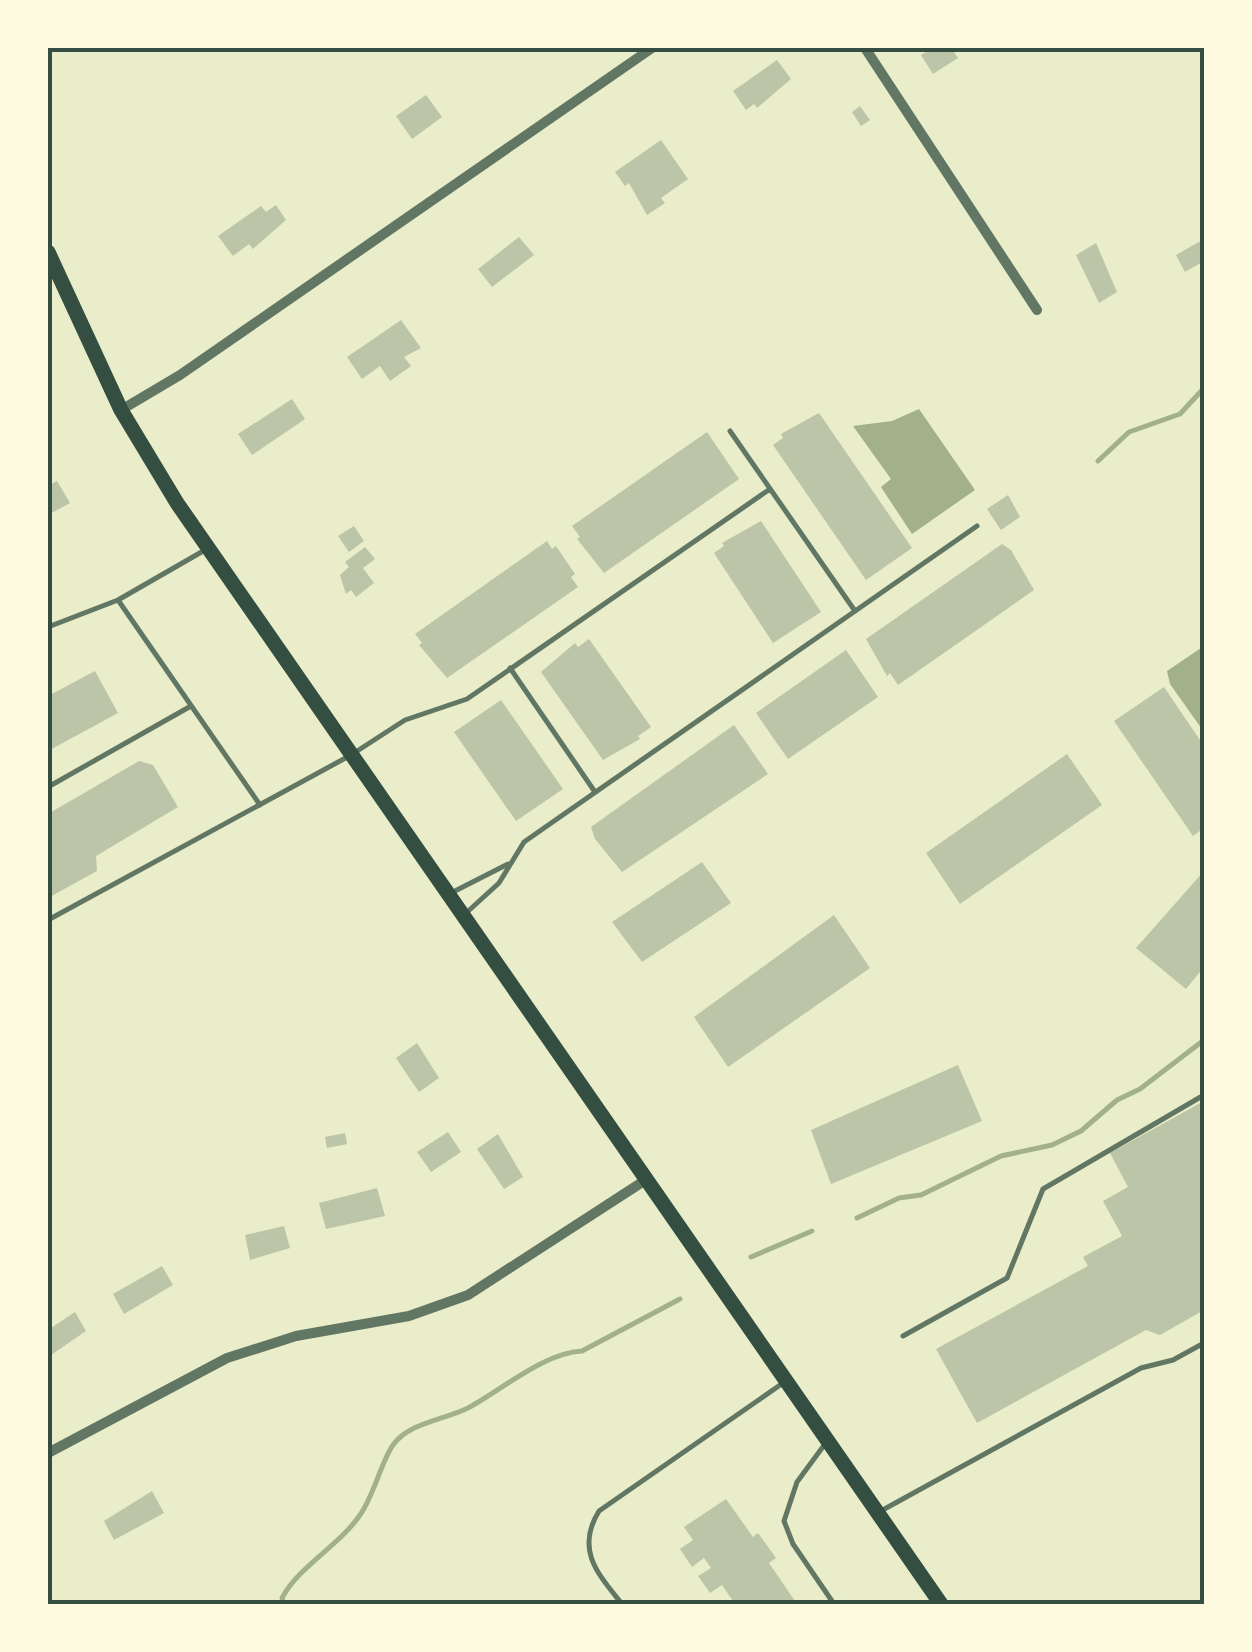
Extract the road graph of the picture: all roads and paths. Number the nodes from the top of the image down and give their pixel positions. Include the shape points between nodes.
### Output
1 (652, 48) edge
2 (864, 48) edge
3 (48, 252) edge
4 (1037, 310) dead end
5 (121, 410) junction
6 (730, 431) dead end
7 (770, 489) junction
8 (977, 526) dead end
9 (207, 548) junction
10 (118, 600) junction
11 (854, 612) junction
12 (48, 628) edge
13 (510, 668) junction
14 (191, 706) junction
15 (351, 756) junction
16 (48, 787) edge
17 (596, 792) junction
18 (260, 805) junction
19 (508, 864) junction
20 (448, 896) junction
21 (462, 916) junction
22 (48, 920) edge
23 (1204, 1094) edge
24 (644, 1181) junction
25 (904, 1336) dead end
26 (1204, 1343) edge
27 (785, 1381) junction
28 (828, 1442) junction
29 (48, 1453) edge
30 (876, 1513) junction
31 (622, 1604) edge
32 (834, 1604) edge
33 (940, 1604) edge

1 - 5 street via 180,376
2 - 4 street
3 - 5 main road
5 - 9 main road
6 - 7 lane
7 - 11 lane
7 - 13 lane
8 - 11 lane
9 - 10 lane
9 - 15 main road
10 - 12 lane
10 - 14 lane
11 - 17 lane
13 - 15 lane via 467,699 404,720
13 - 17 lane
14 - 16 lane
14 - 18 lane
15 - 18 lane
15 - 20 main road
17 - 19 lane via 524,842
18 - 22 lane
19 - 20 lane
19 - 21 lane via 499,883
20 - 21 main road
21 - 24 main road
23 - 25 lane via 1042,1190 1007,1278
24 - 27 main road
24 - 29 street via 468,1295 409,1316 296,1336 227,1358
26 - 30 lane via 1141,1368
27 - 28 main road
27 - 31 lane via 598,1511 588,1554
28 - 30 main road
28 - 32 lane via 797,1482 784,1521
30 - 33 main road

